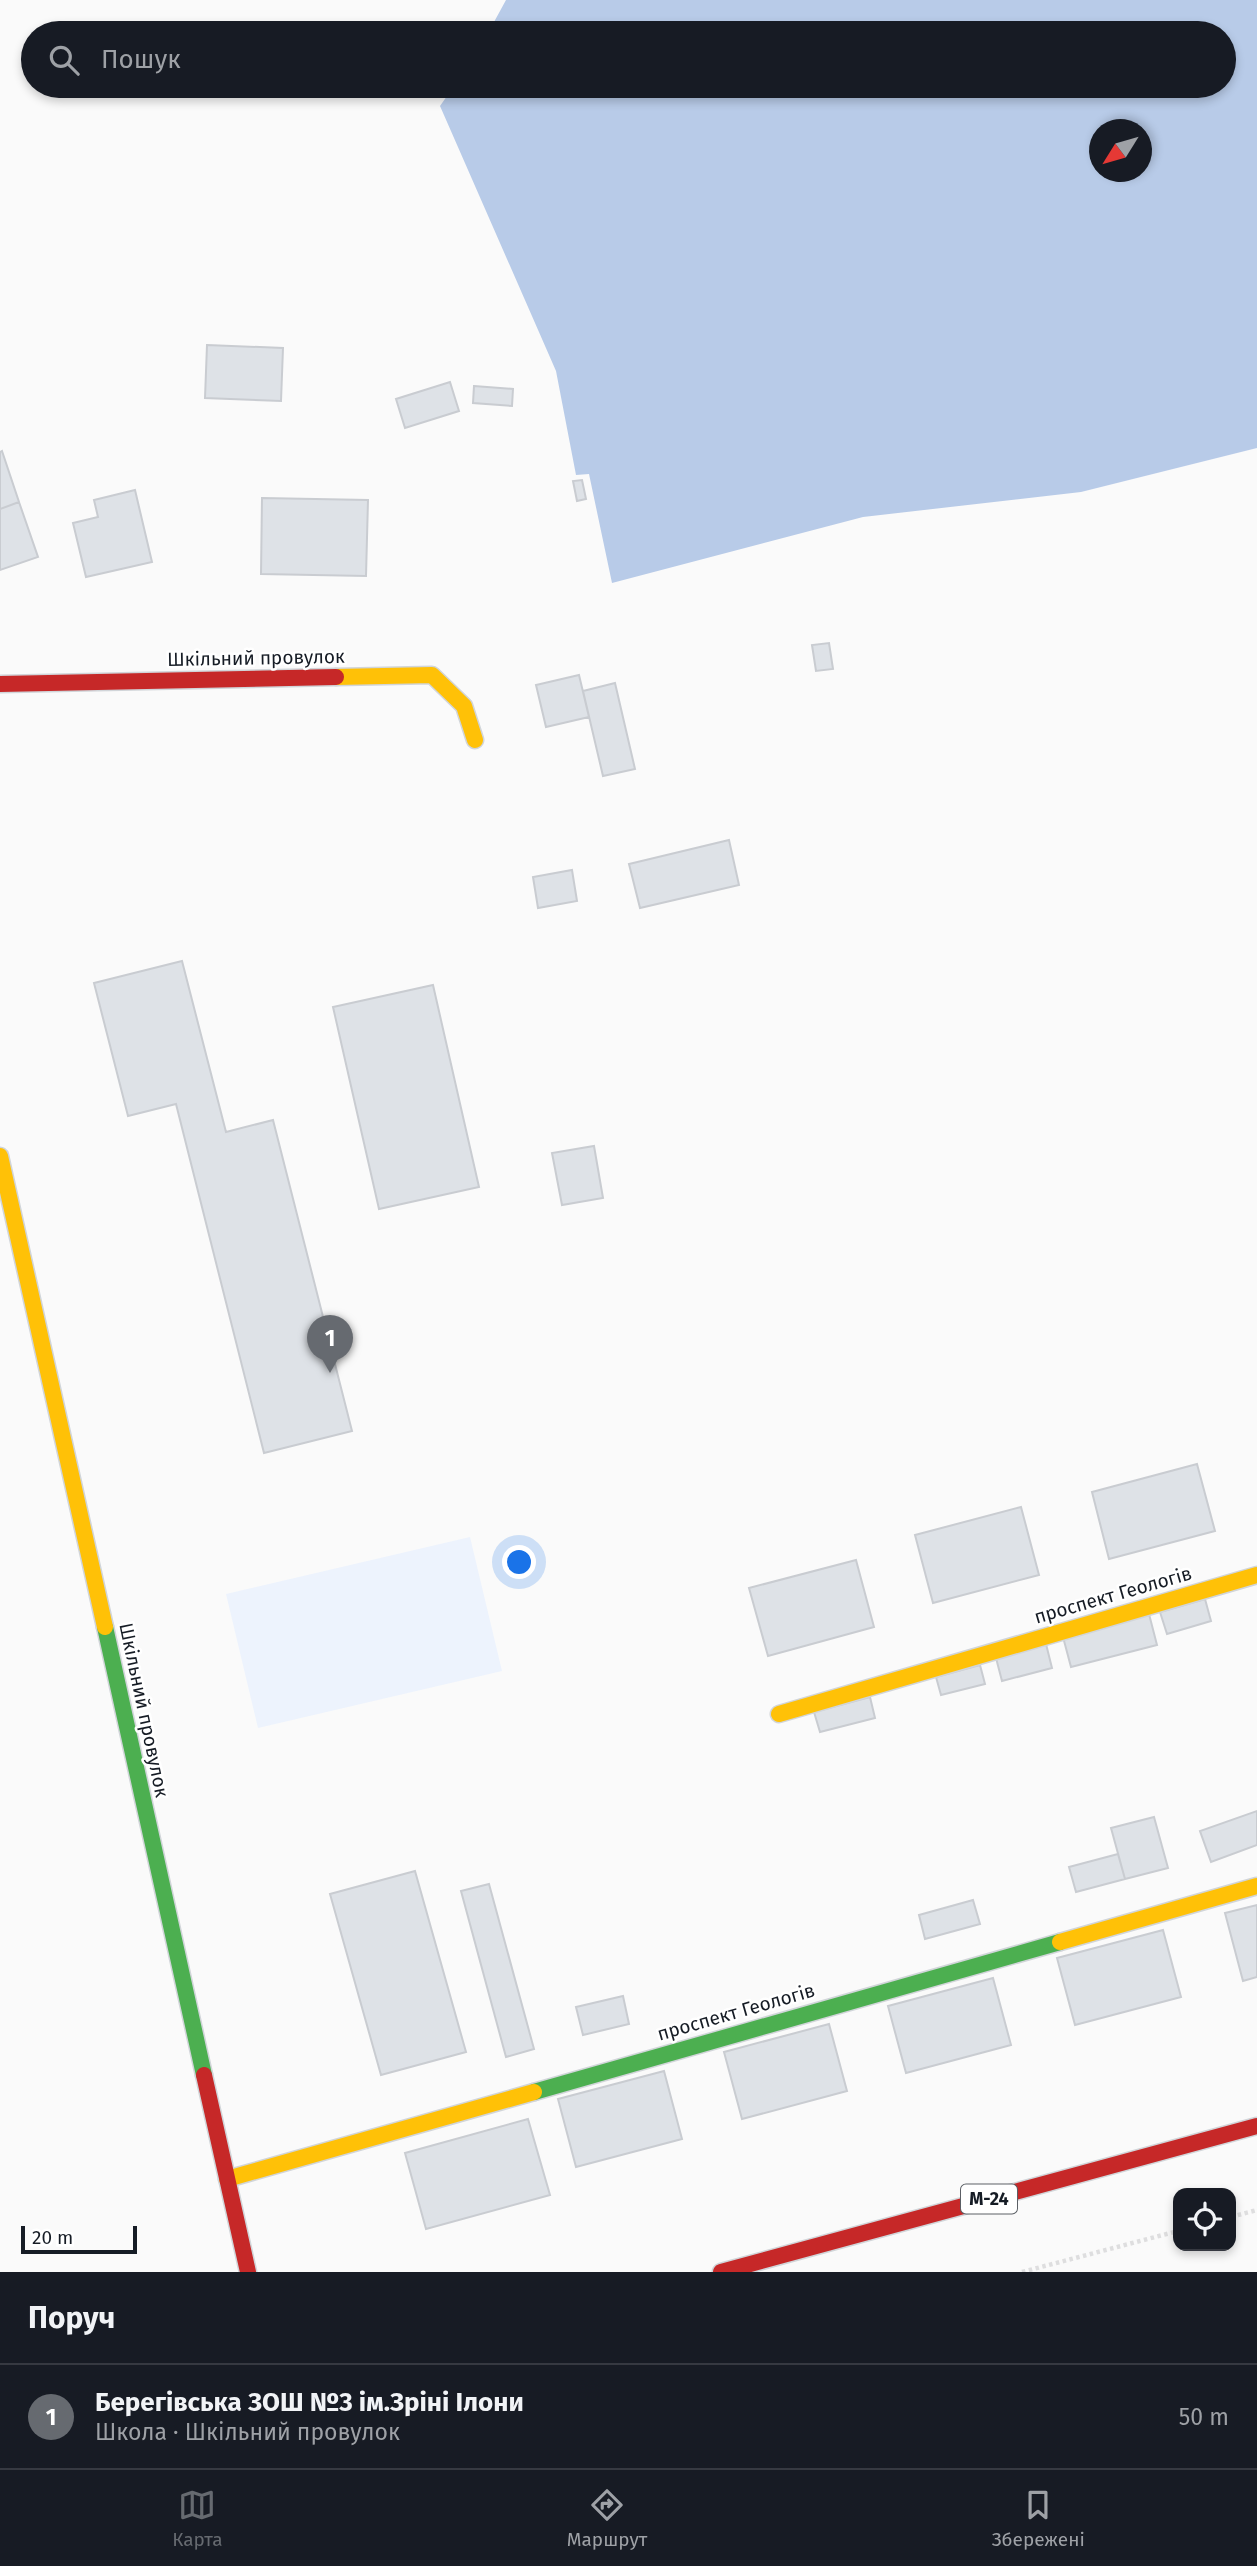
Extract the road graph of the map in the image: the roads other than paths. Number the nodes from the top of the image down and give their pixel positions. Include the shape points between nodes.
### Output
1 (0, 684) edge
2 (475, 740) dead end
3 (0, 1156) edge
4 (1257, 1575) edge
5 (779, 1714) dead end
6 (1257, 1886) edge
7 (1257, 2126) edge
8 (227, 2179) junction
9 (248, 2272) edge
10 (721, 2272) edge

1 - 2 main road, Шкільний провулок via 432,675 464,706
3 - 8 main road, Шкільний провулок
4 - 5 main road, проспект Геологів
6 - 8 main road, проспект Геологів
7 - 10 main road, М-24
8 - 9 main road, Шкільний провулок

